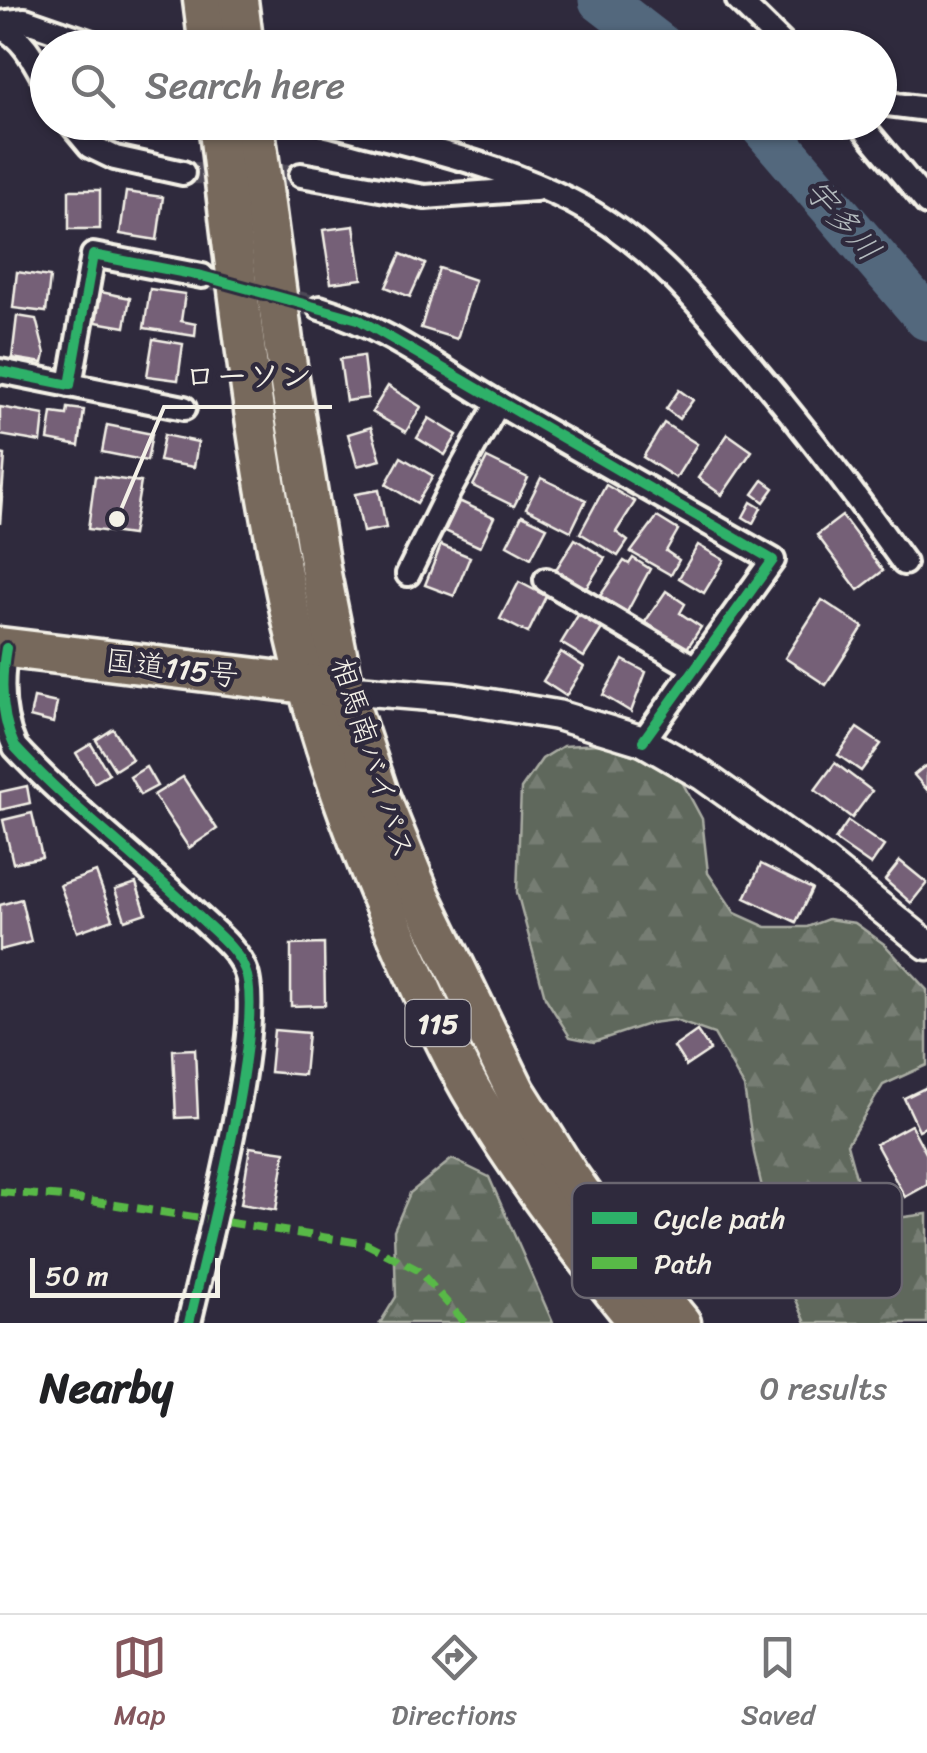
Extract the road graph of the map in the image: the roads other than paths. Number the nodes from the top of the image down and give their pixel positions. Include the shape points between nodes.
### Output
1 (203, 0) edge
2 (238, 0) edge
3 (738, 0) edge
4 (0, 25) edge
5 (54, 30) edge
6 (214, 30) edge
7 (226, 30) edge
8 (769, 30) edge
9 (30, 58) edge
10 (897, 105) edge
11 (927, 109) edge
12 (85, 140) edge
13 (220, 140) edge
14 (257, 140) edge
15 (390, 140) edge
16 (874, 140) edge
17 (183, 172) tunnel mouth
18 (301, 175) tunnel mouth
19 (543, 188) junction
20 (927, 203) edge
21 (202, 276) tunnel mouth
22 (320, 308) tunnel mouth
23 (0, 372) edge
24 (70, 385) junction
25 (498, 403) junction
26 (184, 408) dead end
27 (904, 562) dead end
28 (408, 574) dead end
29 (546, 580) dead end
30 (3, 647) edge
31 (695, 668) junction
32 (326, 686) junction
33 (643, 740) junction
34 (927, 945) edge
35 (574, 1183) edge
36 (572, 1237) edge
37 (619, 1298) edge
38 (661, 1298) edge
39 (190, 1323) edge
40 (639, 1323) edge
41 (681, 1323) edge

1 - 6 highway
2 - 7 highway
3 - 8 street
4 - 5 street via 25,20
4 - 9 street
10 - 11 street
12 - 17 street via 115,158
13 - 32 highway, 相馬南バイパス / 115 via 259,436
14 - 32 highway, 相馬南バイパス / 115
15 - 19 street
16 - 20 street
18 - 19 street via 425,198
19 - 27 street via 647,250 784,403
21 - 24 street via 93,255
22 - 25 street via 358,319
23 - 24 street
24 - 26 street
25 - 28 street
25 - 31 street via 773,560
29 - 31 street
30 - 32 highway, 国道115号
30 - 39 street via 2,705 15,747 186,904 246,970 250,1014 240,1088
31 - 33 street
32 - 33 street via 454,698
32 - 35 highway, 相馬南バイパス / 115 via 516,1092
32 - 36 highway, 相馬南バイパス / 115 via 383,904 426,1001 477,1100
33 - 34 street via 822,860
37 - 40 highway, 相馬南バイパス / 115
38 - 41 highway, 相馬南バイパス / 115

